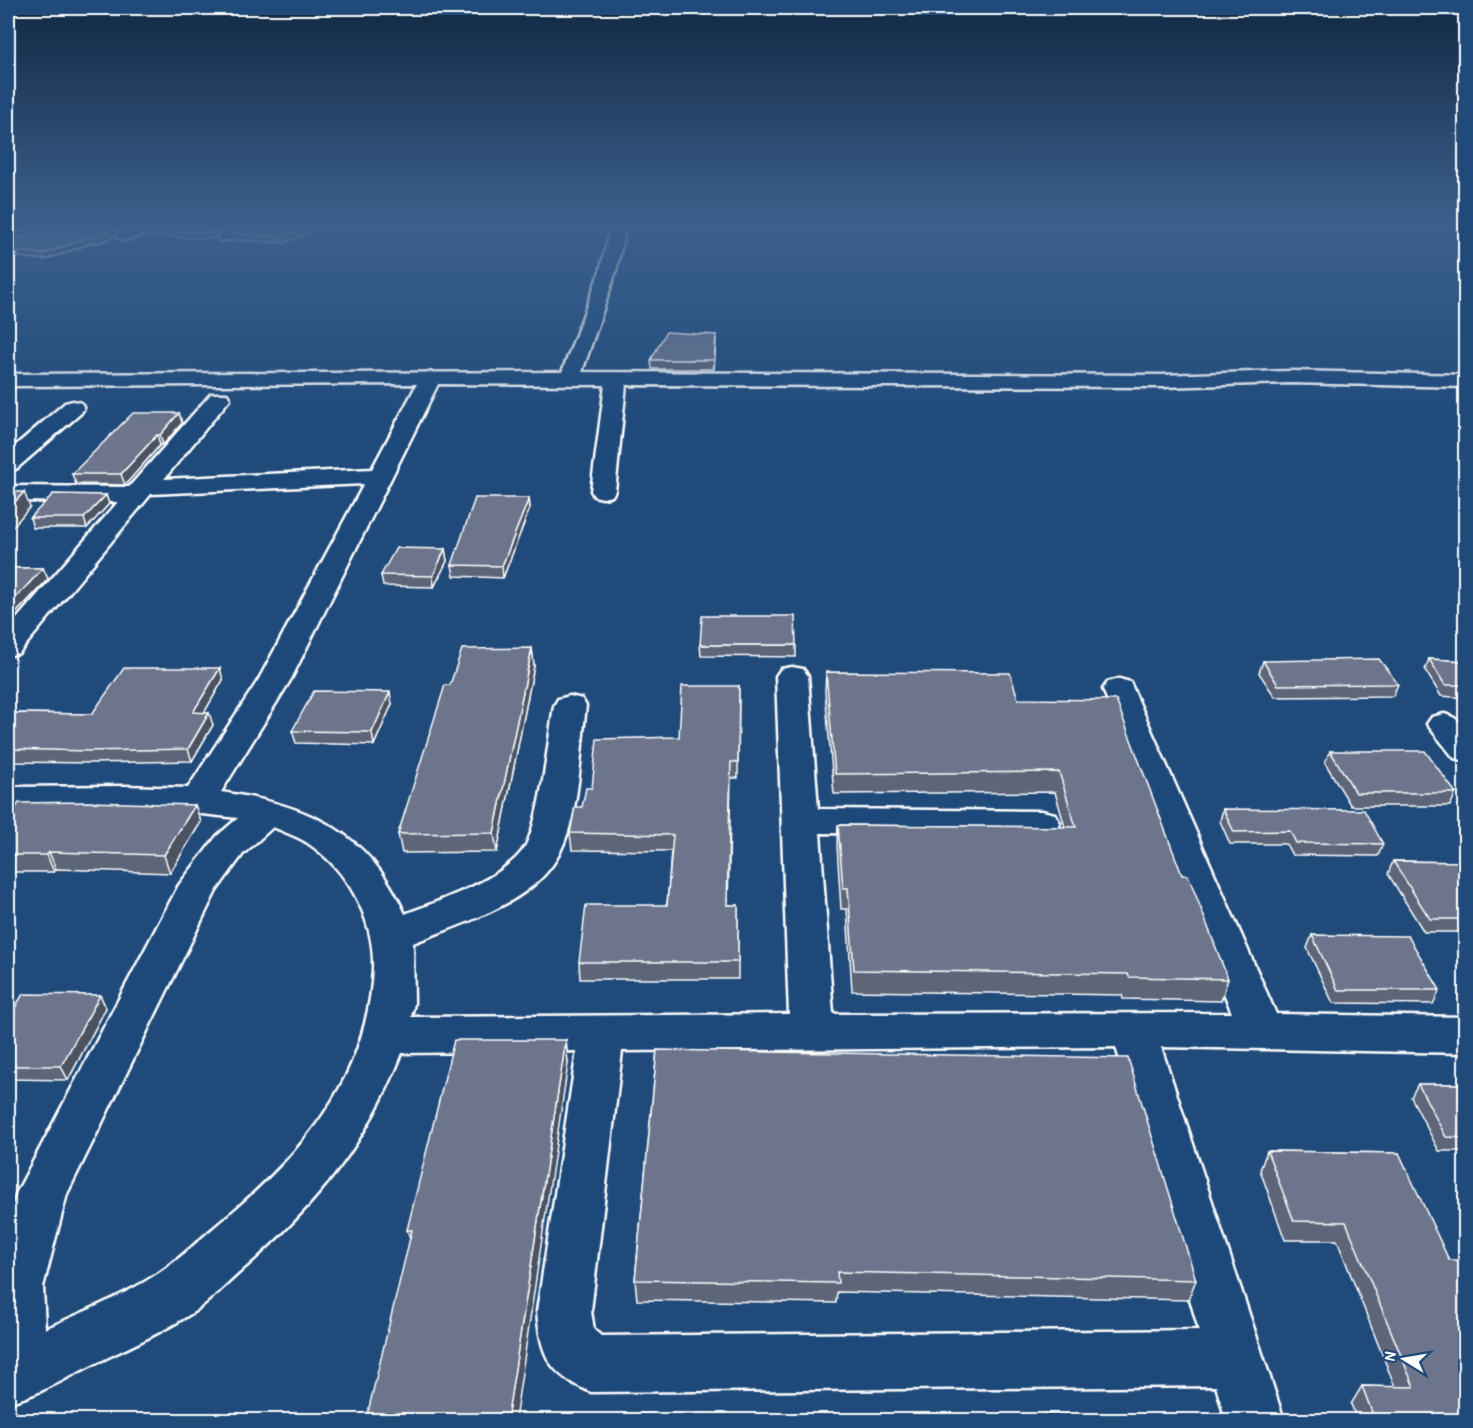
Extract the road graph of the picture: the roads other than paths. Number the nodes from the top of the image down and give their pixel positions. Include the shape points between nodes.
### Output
1 (600, 293) edge
2 (431, 378) junction
3 (570, 378) junction
4 (616, 379) junction
5 (8, 380) edge
6 (1466, 381) edge
7 (219, 399) dead end
8 (73, 408) dead end
9 (8, 464) edge
10 (382, 476) junction
11 (138, 491) junction
12 (603, 491) dead end
13 (8, 493) edge
14 (8, 647) edge
15 (792, 676) dead end
16 (1119, 689) dead end
17 (570, 706) dead end
18 (1444, 724) dead end
19 (1466, 751) edge
20 (8, 798) edge
21 (199, 799) junction
22 (266, 813) junction
23 (800, 821) junction
24 (1042, 823) dead end
25 (393, 935) junction
26 (1134, 1029) junction
27 (1261, 1030) junction
28 (812, 1031) junction
29 (602, 1034) junction
30 (387, 1035) junction
31 (1466, 1035) edge
32 (1235, 1358) junction
33 (13, 1373) edge
34 (1255, 1420) edge

1 - 3 street
2 - 3 street
2 - 5 street
2 - 10 street
3 - 4 street
4 - 6 street via 1162,381 1291,377
4 - 12 street
7 - 11 street
8 - 9 street
10 - 11 street
10 - 21 street via 275,679
11 - 13 street
11 - 14 street
15 - 23 street
16 - 27 street
17 - 25 street via 549,831 540,853 524,872 505,885
18 - 19 street
20 - 21 street
21 - 22 street
22 - 25 street via 318,832 353,863 379,898
22 - 33 street via 230,844 199,885 42,1192 16,1287
23 - 24 street
23 - 28 street
25 - 30 street via 396,980
26 - 27 street
26 - 28 street
26 - 32 street
27 - 31 street
28 - 29 street
29 - 30 street
29 - 32 street via 564,1311 568,1344 591,1364
30 - 33 street via 364,1090 323,1156 261,1223 174,1294
32 - 34 street

